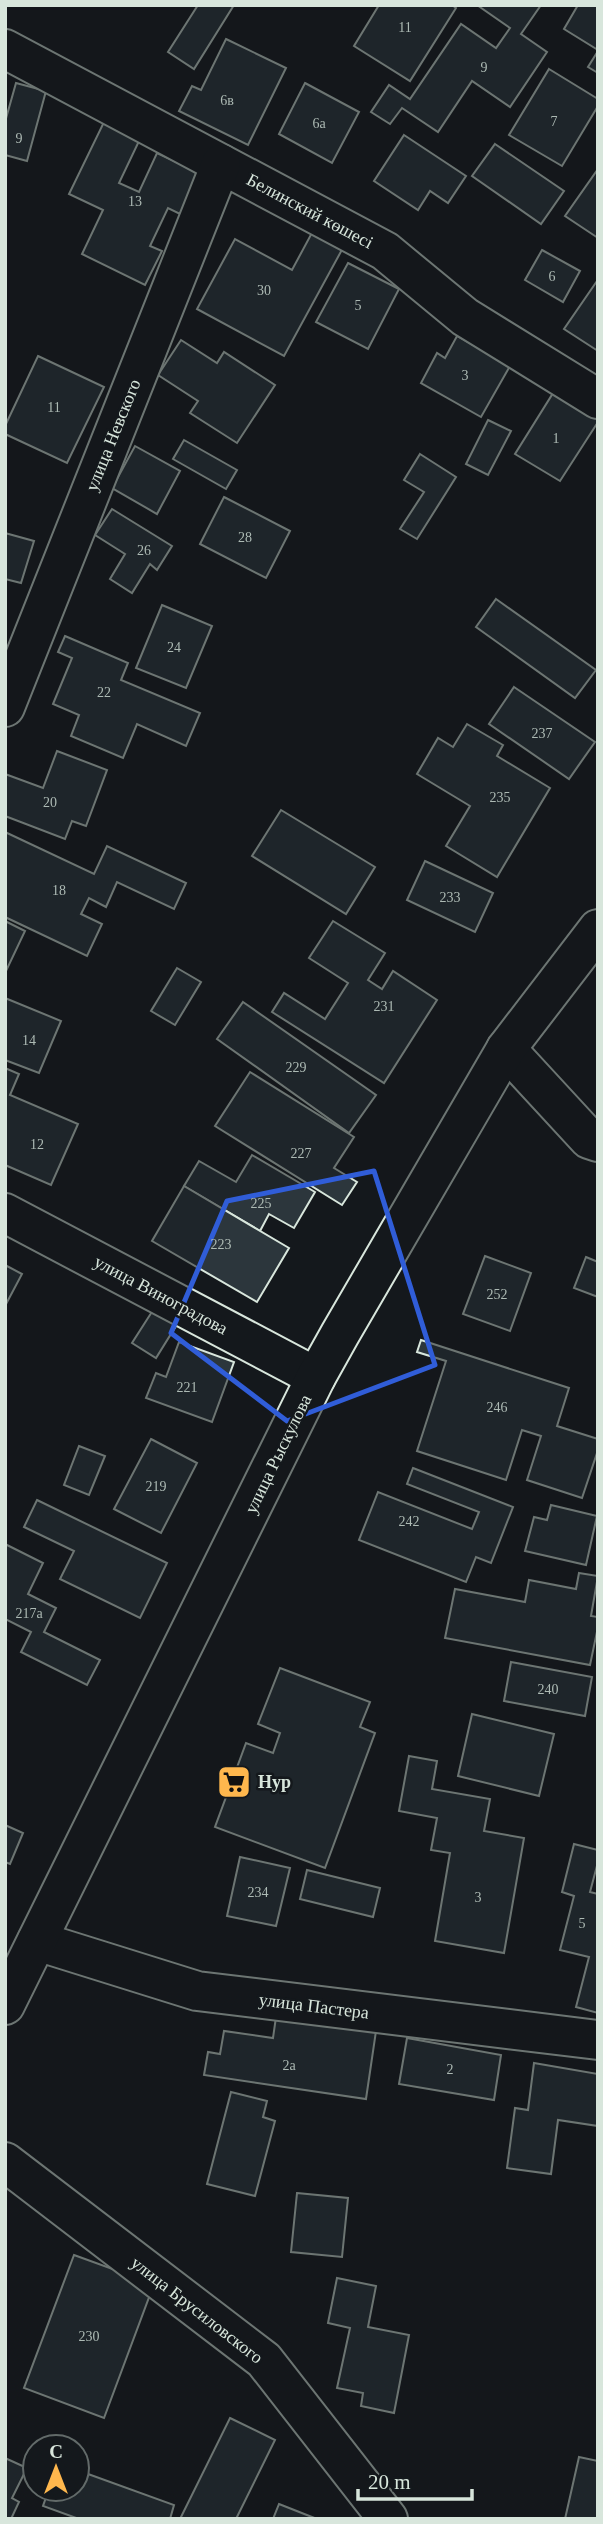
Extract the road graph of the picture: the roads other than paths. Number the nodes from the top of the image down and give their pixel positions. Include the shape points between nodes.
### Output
1 (5, 49) edge
2 (221, 164) junction
3 (598, 399) edge
4 (5, 707) edge
5 (598, 929) edge
6 (506, 1049) junction
7 (598, 1142) edge
8 (5, 1213) edge
9 (316, 1377) junction
10 (37, 1941) junction
11 (5, 2005) edge
12 (598, 2040) edge
13 (5, 2162) edge
14 (388, 2519) edge

1 - 2 street, Белинский көшесi
2 - 3 street, Белинский көшесi via 385,251 465,317
2 - 4 street, улица Невского
5 - 6 street, улица Рыскулова
6 - 7 street via 589,1139
6 - 9 street, улица Рыскулова
8 - 9 street, улица Виноградова
9 - 10 street, улица Рыскулова
10 - 11 street, улица Рыскулова
10 - 12 street, улица Пастера via 197,1991
13 - 14 street, улица Брусиловского via 264,2360

